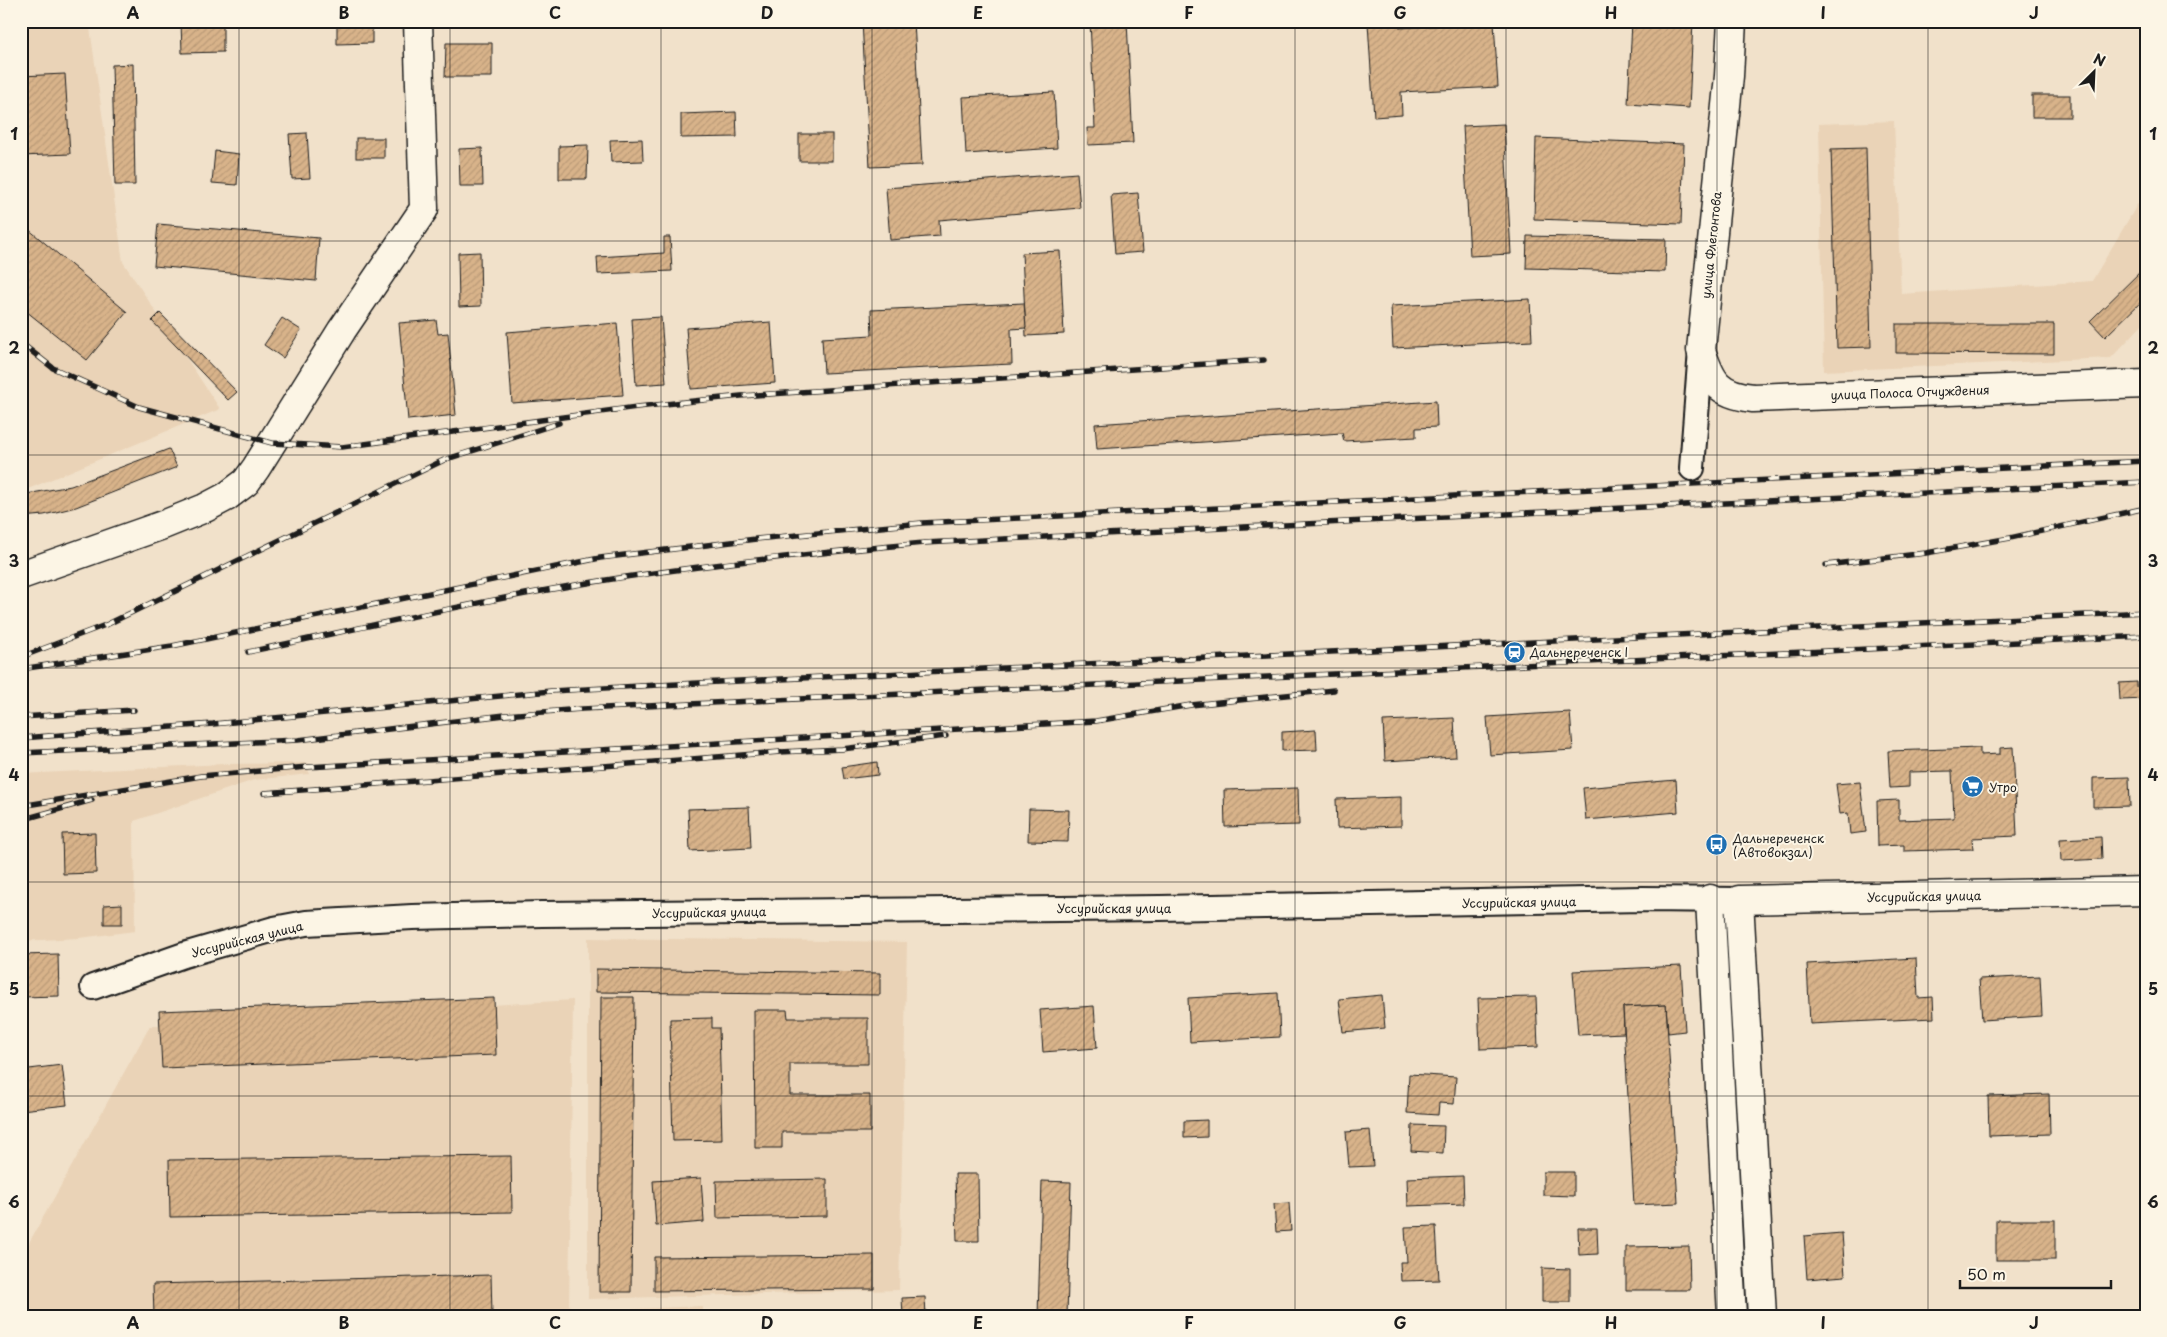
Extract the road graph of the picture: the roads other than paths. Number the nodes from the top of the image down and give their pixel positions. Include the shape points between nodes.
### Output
1 (418, 21) edge
2 (1732, 21) edge
3 (1701, 350) junction
4 (2146, 384) edge
5 (1692, 468) dead end
6 (21, 575) edge
7 (2146, 891) edge
8 (1710, 899) junction
9 (1739, 900) junction
10 (93, 987) dead end
11 (1732, 1316) edge
12 (1762, 1316) edge

1 - 6 main road via 424,209 342,330 246,482 205,508
2 - 3 main road, улица Флегонтова
3 - 4 main road, улица Полоса Отчуждения via 1714,383 1731,394 1753,398
3 - 5 street, улица Флегонтова
7 - 9 main road, Уссурийская улица
8 - 9 street, Уссурийская улица
8 - 10 street, Уссурийская улица via 412,917 274,929 184,955
8 - 11 main road
9 - 12 main road

